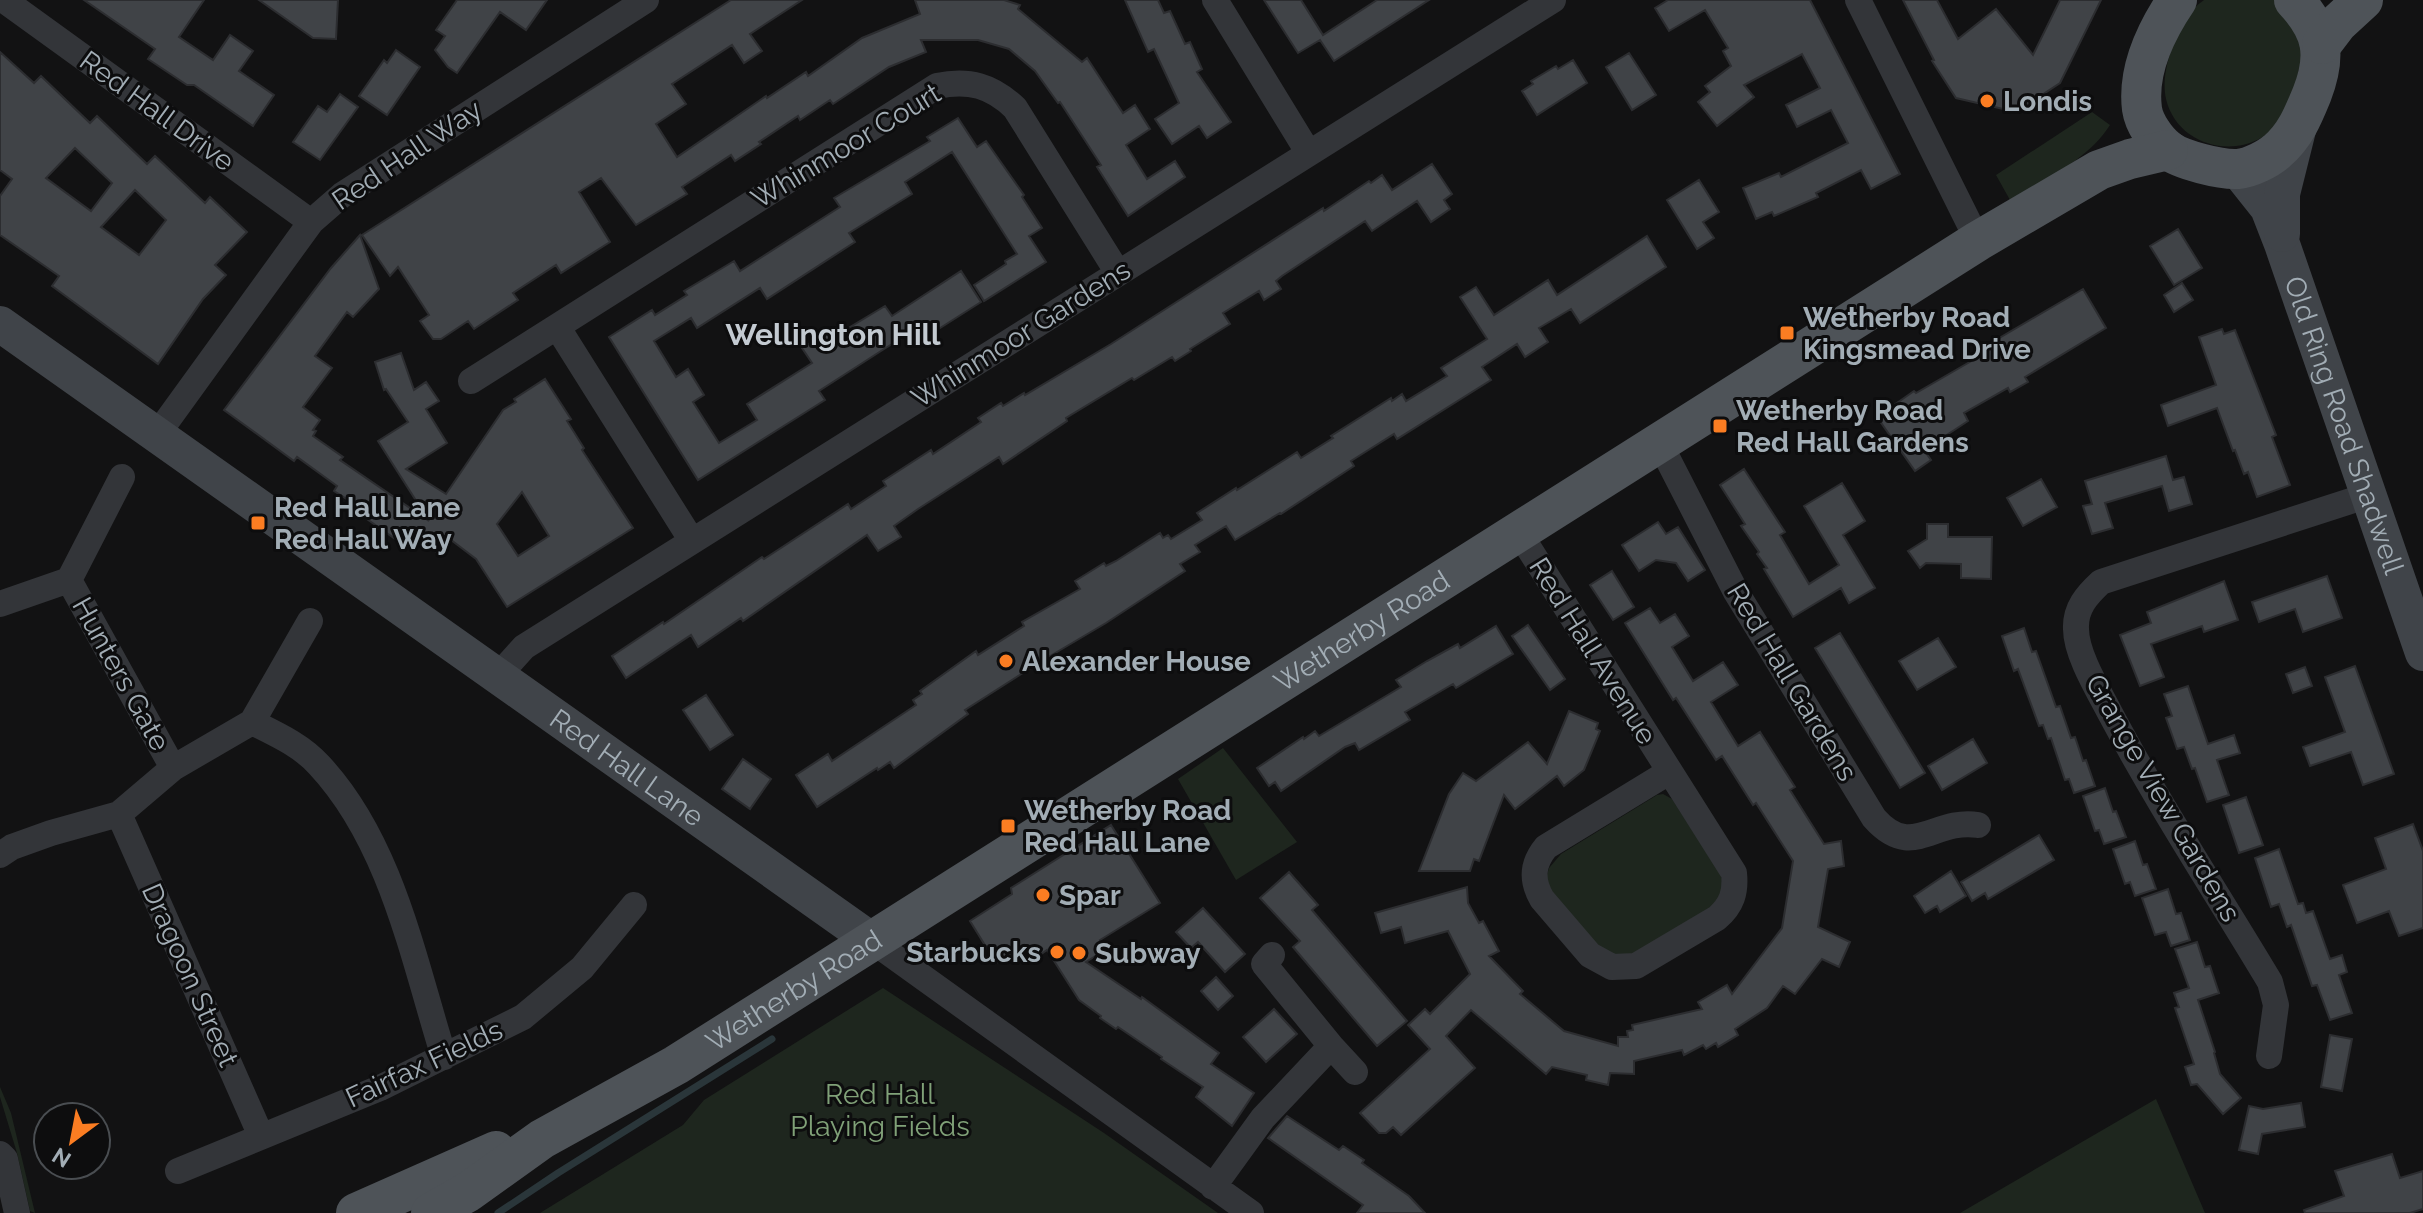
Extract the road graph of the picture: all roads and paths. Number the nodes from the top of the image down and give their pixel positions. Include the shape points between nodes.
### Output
1 (4, 0) edge
2 (1215, 0) edge
3 (1553, 0) edge
4 (1858, 0) edge
5 (2177, 0) edge
6 (2294, 0) edge
7 (2363, 0) edge
8 (633, 3) edge
9 (2322, 44) junction
10 (2142, 100) junction
11 (2299, 126) junction
12 (2168, 150) junction
13 (1308, 152) junction
14 (2237, 169) junction
15 (2099, 170) junction
16 (311, 222) junction
17 (1978, 241) junction
18 (2282, 244) junction
19 (1118, 273) junction
20 (0, 324) edge
21 (558, 328) junction
22 (471, 381) dead end
23 (156, 436) junction
24 (1660, 444) junction
25 (122, 477) dead end
26 (2369, 495) junction
27 (1518, 531) junction
28 (692, 541) junction
29 (69, 580) junction
30 (0, 604) edge
31 (310, 621) dead end
32 (2423, 653) edge
33 (497, 677) junction
34 (252, 722) junction
35 (173, 768) junction
36 (1669, 772) junction
37 (119, 814) junction
38 (1978, 825) dead end
39 (0, 855) edge
40 (634, 905) dead end
41 (871, 940) junction
42 (1272, 955) dead end
43 (1331, 1046) junction
44 (2269, 1056) dead end
45 (444, 1057) junction
46 (1355, 1072) dead end
47 (261, 1136) junction
48 (542, 1139) junction
49 (0, 1154) edge
50 (178, 1171) dead end
51 (1213, 1187) junction
52 (17, 1213) edge
53 (356, 1213) edge
54 (431, 1213) edge
55 (1251, 1213) edge

1 - 16 street, Red Hall Drive
2 - 13 street
3 - 13 street, Whinmoor Gardens
4 - 17 street
5 - 10 main road via 2152,46 2142,77
6 - 9 main road
7 - 9 main road
8 - 16 street, Red Hall Way via 342,195
9 - 11 main road via 2317,80
10 - 12 main road via 2150,129
10 - 15 main road
11 - 14 main road via 2276,152
11 - 18 street, Old Ring Road Shadwell via 2282,194
12 - 14 main road via 2196,162
12 - 15 main road
13 - 19 street, Whinmoor Gardens
14 - 18 street, Old Ring Road Shadwell via 2268,208
15 - 17 main road, Wetherby Road
16 - 23 street, Red Hall Way
17 - 24 main road, Wetherby Road
18 - 26 street, Old Ring Road Shadwell
19 - 21 street, Whinmoor Court via 1015,108 988,88 954,82 937,86
19 - 28 street, Whinmoor Gardens
20 - 23 street, Red Hall Lane
21 - 22 street, Whinmoor Court
21 - 28 street
23 - 33 street, Red Hall Lane
24 - 27 main road, Wetherby Road
24 - 38 street, Red Hall Gardens via 1736,592 1874,818 1896,836 1909,838 1962,822
25 - 29 street
26 - 32 street, Old Ring Road Shadwell
26 - 44 street, Grange View Gardens via 2101,582 2079,610 2079,646 2104,701 2270,982 2276,1005
27 - 36 street, Red Hall Avenue
27 - 41 main road, Wetherby Road
28 - 33 street, Whinmoor Gardens via 524,647
29 - 30 street
29 - 35 street, Hunters Gate
31 - 34 street
33 - 41 street, Red Hall Lane
34 - 35 street
34 - 45 street via 287,739 318,763 359,816 388,878
35 - 37 street
36 - 36 street, Red Hall Avenue via 1734,873 1733,898 1717,918 1636,966 1612,967 1590,955 1542,899 1534,867 1546,847
37 - 39 street via 25,842
37 - 47 street, Dragoon Street
40 - 45 street, Fairfax Fields via 582,968 523,1017
41 - 48 main road, Wetherby Road via 676,1065
41 - 51 street, Red Hall Lane
42 - 43 street via 1264,964
43 - 46 street
43 - 51 street via 1263,1118
45 - 47 street, Fairfax Fields
47 - 50 street, Fairfax Fields
48 - 53 main road, Wetherby Road via 485,1154
48 - 54 main road, Wetherby Road
49 - 52 street
51 - 55 street, Red Hall Lane

